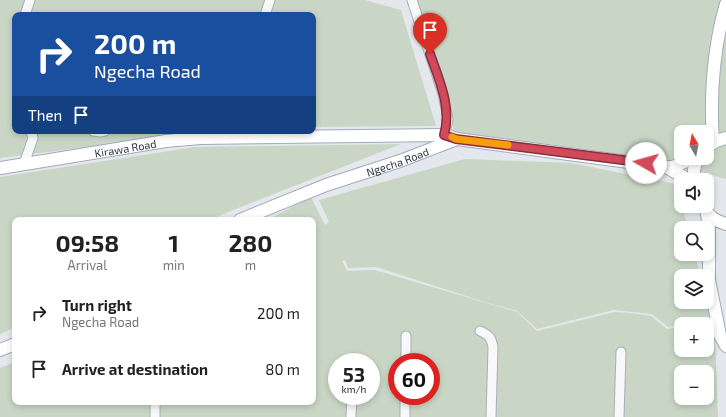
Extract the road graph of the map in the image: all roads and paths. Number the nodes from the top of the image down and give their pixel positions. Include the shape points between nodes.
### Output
1 (30, 0) edge
2 (270, 0) edge
3 (412, 0) edge
4 (726, 4) edge
5 (26, 12) edge
6 (266, 12) edge
7 (32, 134) edge
8 (444, 135) junction
9 (456, 139) junction
10 (716, 142) edge
11 (24, 164) junction
12 (677, 165) edge
13 (666, 167) junction
14 (0, 168) edge
15 (677, 173) edge
16 (706, 213) edge
17 (708, 213) edge
18 (247, 217) edge
19 (725, 223) edge
20 (480, 331) dead end
21 (406, 336) dead end
22 (12, 345) edge
23 (726, 346) edge
24 (0, 350) edge
25 (621, 352) dead end
26 (406, 353) edge
27 (155, 405) edge
28 (352, 405) edge
29 (405, 405) edge
30 (155, 417) edge
31 (351, 417) edge
32 (404, 417) edge
33 (491, 417) edge
34 (619, 417) edge

1 - 5 street
2 - 6 street
3 - 8 street via 443,94 448,119
4 - 10 main road via 714,69
7 - 11 street via 33,138
8 - 9 main road
8 - 11 main road, Kirawa Road via 200,138 166,141
9 - 13 main road
9 - 18 main road, Ngecha Road via 400,161 326,185
11 - 14 main road, Kirawa Road
12 - 13 main road
13 - 15 main road
16 - 23 main road via 709,228 710,285 720,335
17 - 19 main road via 713,219
20 - 33 street via 489,335 493,347
21 - 26 street
22 - 24 main road
25 - 34 street
27 - 30 street
28 - 31 street
29 - 32 street

